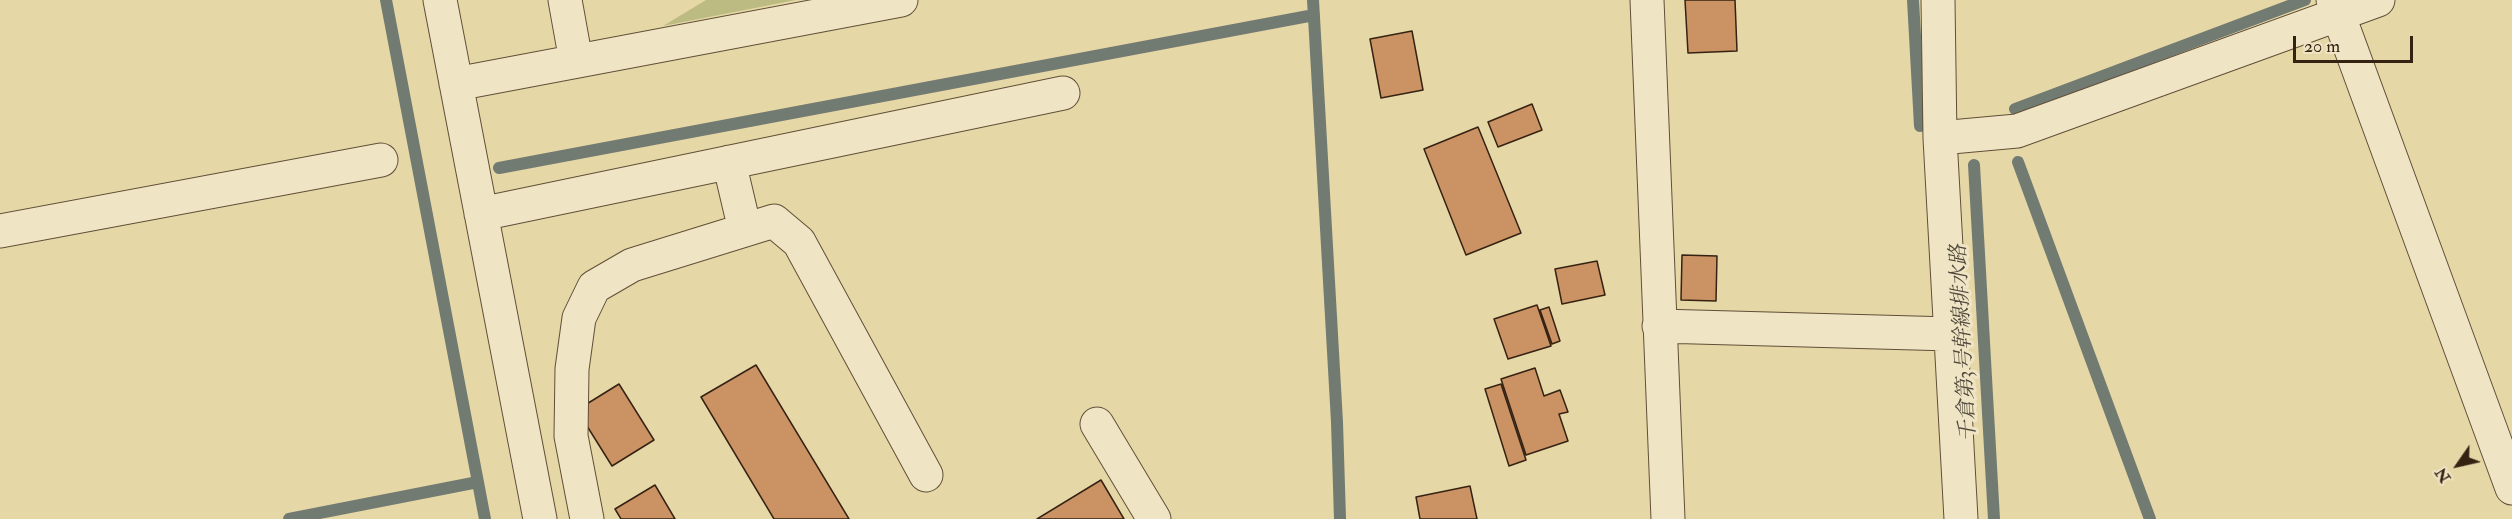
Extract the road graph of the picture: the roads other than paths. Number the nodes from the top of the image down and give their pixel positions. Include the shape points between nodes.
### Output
1 (440, 0) edge
2 (565, 0) edge
3 (901, 0) edge
4 (1647, 0) edge
5 (1938, 0) edge
6 (2378, 0) edge
7 (2336, 6) edge
8 (576, 61) junction
9 (456, 84) junction
10 (1063, 93) dead end
11 (1940, 138) junction
12 (381, 160) dead end
13 (729, 162) junction
14 (481, 214) junction
15 (745, 230) junction
16 (0, 231) edge
17 (1659, 326) junction
18 (1951, 334) junction
19 (1097, 424) dead end
20 (926, 475) dead end
21 (2512, 488) edge
22 (540, 519) edge
23 (587, 519) edge
24 (1154, 519) edge
25 (1668, 519) edge
26 (1961, 519) edge

1 - 9 street
2 - 8 street
3 - 8 street
4 - 17 street
5 - 11 street
6 - 7 street
7 - 11 street via 2017,131
7 - 21 street
8 - 9 street
9 - 14 street
10 - 13 street
11 - 18 street
12 - 16 street
13 - 14 street
13 - 15 street
14 - 22 street
15 - 20 street via 774,221 799,242
15 - 23 street via 632,265 594,287 579,318 572,369 571,436
17 - 18 street
17 - 25 street
18 - 26 street
19 - 24 street

